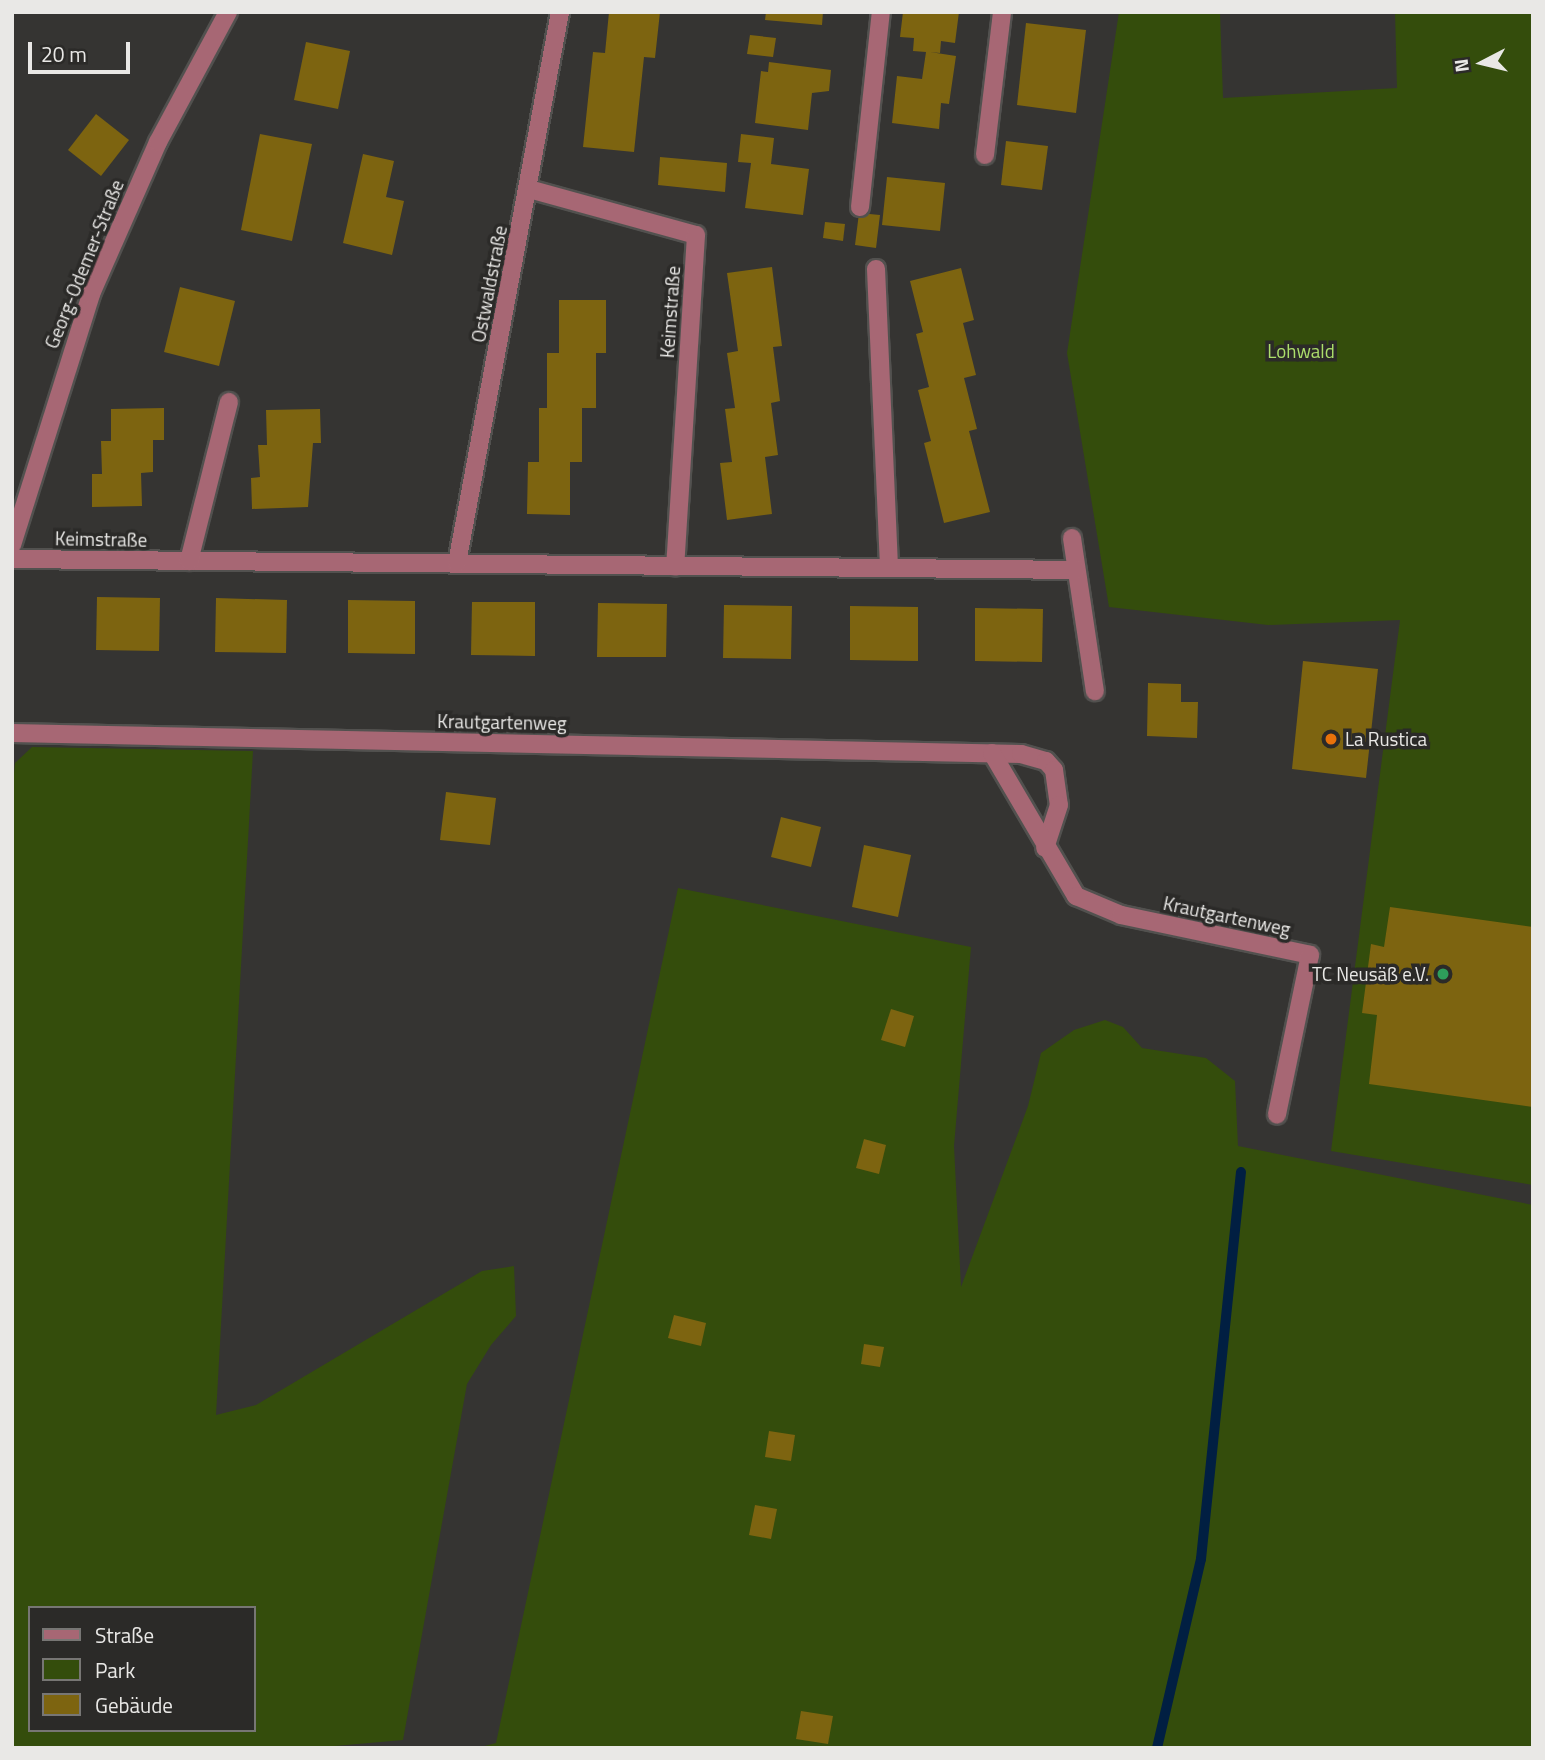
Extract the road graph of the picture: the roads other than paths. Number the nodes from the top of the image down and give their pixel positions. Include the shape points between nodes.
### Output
1 (228, 12) edge
2 (560, 12) edge
3 (881, 12) edge
4 (1002, 12) edge
5 (985, 155) dead end
6 (529, 189) junction
7 (860, 207) dead end
8 (876, 269) dead end
9 (229, 402) dead end
10 (1072, 538) dead end
11 (12, 545) edge
12 (12, 559) edge
13 (189, 561) junction
14 (457, 563) junction
15 (675, 566) junction
16 (889, 568) junction
17 (1076, 570) junction
18 (1095, 691) dead end
19 (12, 733) edge
20 (992, 753) junction
21 (1045, 848) junction
22 (1277, 1115) dead end

1 - 11 street, Georg-Odemer-Straße via 158,142 94,284
2 - 6 street, Ostwaldstraße
3 - 7 street
4 - 5 street
6 - 14 street, Ostwaldstraße
6 - 15 street, Keimstraße via 696,235
8 - 16 street
9 - 13 street
10 - 17 street
12 - 13 street, Keimstraße
13 - 14 street, Keimstraße
14 - 15 street, Keimstraße
15 - 16 street, Keimstraße
16 - 17 street, Keimstraße
17 - 18 street
19 - 20 street, Krautgartenweg
20 - 21 street, Krautgartenweg
20 - 21 street, Krautgartenweg via 1035,757 1054,770 1059,805
21 - 22 street, Krautgartenweg via 1067,886 1100,909 1310,954

